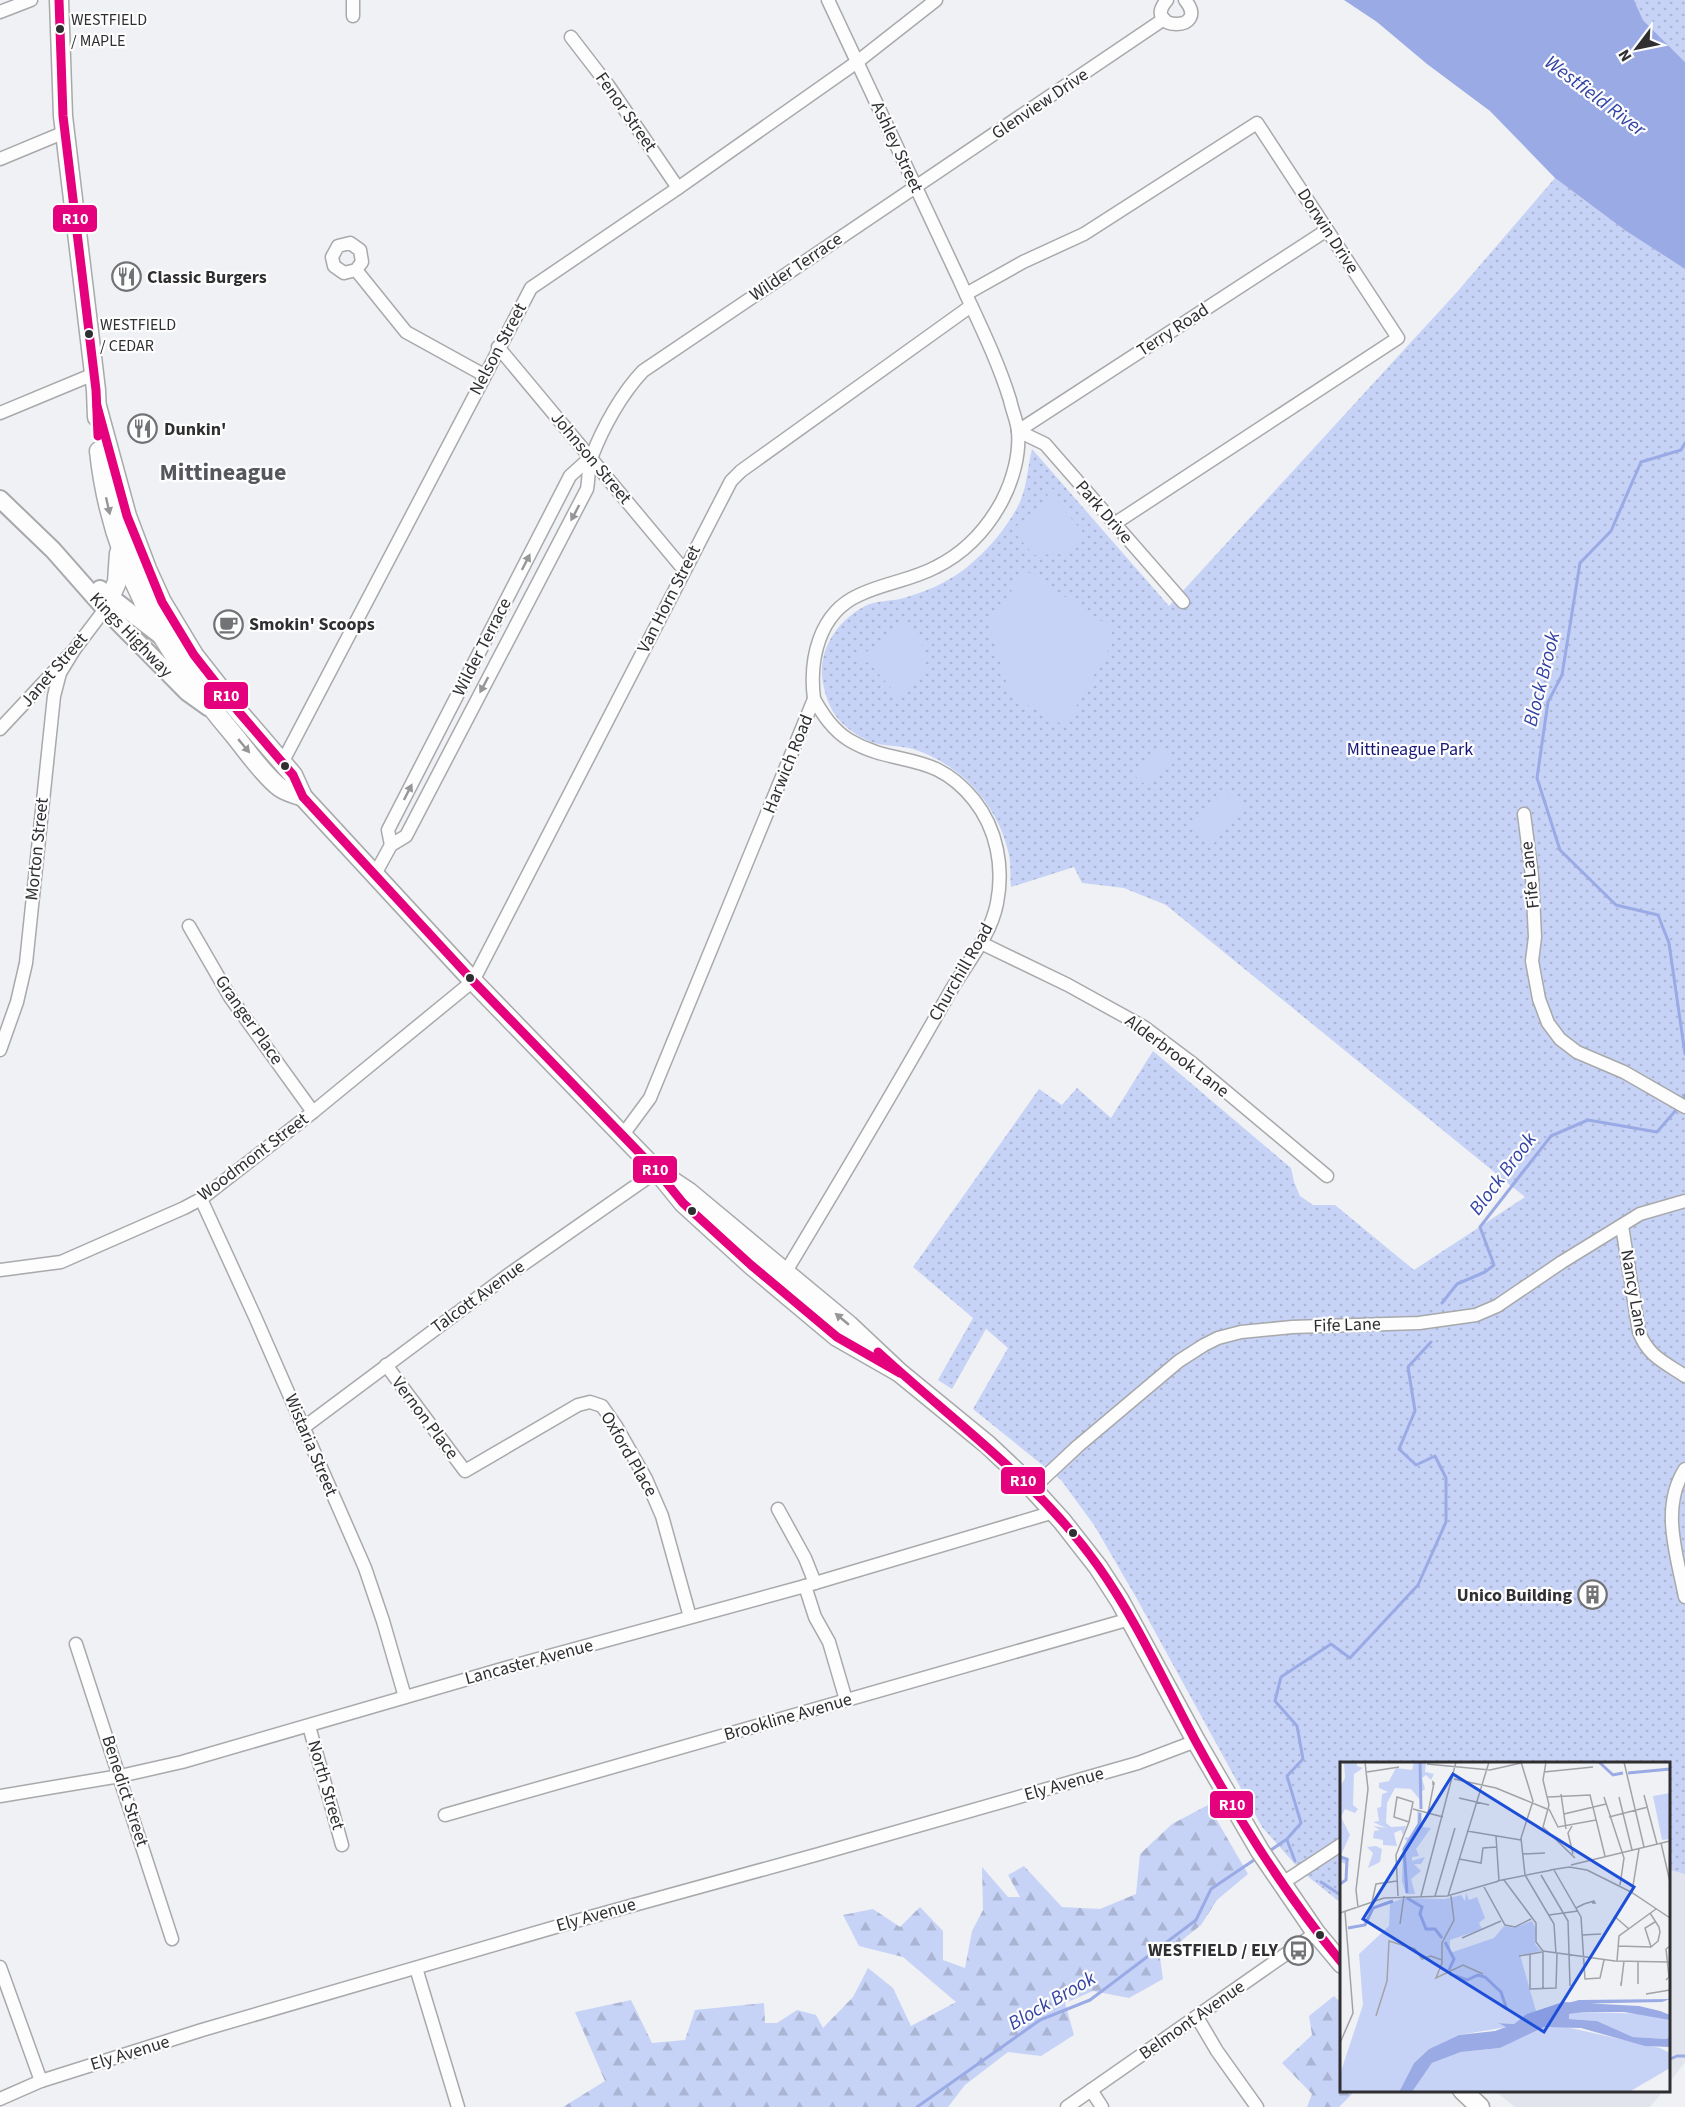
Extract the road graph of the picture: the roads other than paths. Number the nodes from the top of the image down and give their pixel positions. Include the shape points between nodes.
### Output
1 (31, 0) edge
2 (59, 0) edge
3 (353, 0) edge
4 (828, 0) edge
5 (936, 0) edge
6 (1167, 0) edge
7 (1185, 0) edge
8 (0, 12) edge
9 (353, 16) dead end
10 (1164, 19) junction
11 (571, 37) dead end
12 (857, 62) junction
13 (65, 132) junction
14 (0, 159) edge
15 (678, 188) junction
16 (916, 188) junction
17 (1327, 230) junction
18 (356, 270) dead end
19 (966, 294) junction
20 (971, 306) junction
21 (498, 347) junction
22 (94, 374) junction
23 (484, 375) junction
24 (97, 406) junction
25 (0, 413) edge
26 (1018, 430) junction
27 (591, 458) junction
28 (0, 499) edge
29 (1114, 524) junction
30 (118, 539) junction
31 (684, 570) junction
32 (508, 596) junction
33 (1183, 602) dead end
34 (108, 603) junction
35 (526, 605) junction
36 (161, 636) junction
37 (74, 650) junction
38 (814, 699) junction
39 (216, 713) junction
40 (446, 716) junction
41 (463, 726) junction
42 (0, 729) edge
43 (282, 763) junction
44 (303, 797) junction
45 (1524, 814) dead end
46 (391, 845) junction
47 (374, 876) junction
48 (189, 926) dead end
49 (981, 943) junction
50 (473, 981) junction
51 (0, 1050) edge
52 (1685, 1107) edge
53 (313, 1112) junction
54 (622, 1136) junction
55 (657, 1171) junction
56 (1327, 1176) dead end
57 (201, 1198) junction
58 (1685, 1201) edge
59 (1622, 1226) junction
60 (0, 1270) edge
61 (781, 1279) junction
62 (386, 1365) junction
63 (1685, 1376) edge
64 (303, 1428) junction
65 (1685, 1469) edge
66 (465, 1471) joint
67 (1033, 1488) junction
68 (778, 1509) dead end
69 (1054, 1512) junction
70 (810, 1584) junction
71 (1685, 1597) edge
72 (690, 1617) junction
73 (1130, 1619) junction
74 (76, 1644) dead end
75 (405, 1697) junction
76 (846, 1700) junction
77 (309, 1726) junction
78 (1196, 1742) junction
79 (120, 1776) junction
80 (0, 1796) edge
81 (445, 1815) dead end
82 (342, 1845) dead end
83 (1340, 1845) edge
84 (1281, 1884) junction
85 (1316, 1933) junction
86 (172, 1940) dead end
87 (1340, 1963) edge
88 (0, 1967) edge
89 (416, 1968) junction
90 (1197, 2017) junction
91 (41, 2081) junction
92 (1091, 2090) junction
93 (1463, 2092) edge
94 (0, 2099) edge
95 (458, 2107) edge
96 (1067, 2107) edge
97 (1102, 2107) edge
98 (1257, 2107) edge
99 (1480, 2107) edge

1 - 8 street
2 - 13 main road
3 - 9 street
4 - 12 street, Ashley Street
5 - 12 street, Nelson Street
6 - 10 street via 1162,9
7 - 10 street, Glenview Drive via 1191,11 1185,22 1175,26
10 - 16 street, Glenview Drive
11 - 15 street, Fenor Street
12 - 15 street, Nelson Street
12 - 16 street, Ashley Street
13 - 14 street
13 - 22 main road
15 - 21 street, Nelson Street via 531,288
16 - 19 street, Ashley Street
16 - 27 street, Wilder Terrace via 643,371 626,389
17 - 19 street, Dorwin Drive via 1257,123 1084,234 1014,266
17 - 26 street, Terry Road
17 - 29 street, Dorwin Drive via 1398,338
18 - 23 street via 406,332
19 - 20 street, Harwich Road
20 - 26 street, Harwich Road via 999,368
20 - 31 street, Van Horn Street via 737,474
21 - 23 street, Nelson Street
21 - 27 street, Johnson Street
22 - 24 main road
22 - 25 street
23 - 43 street, Nelson Street
24 -> 30 main road via 103,480
24 - 43 main road via 128,516 162,602 208,675
26 - 29 street, Park Drive via 1045,444
26 - 38 street, Harwich Road via 1011,479 993,517 976,537 938,566 861,594 831,616 814,656
27 - 31 street, Johnson Street
32 -> 27 street, Wilder Terrace via 570,476
27 -> 35 street, Wilder Terrace via 587,489
28 - 34 main road, Kings Highway
29 - 33 street, Park Drive
30 - 34 main road via 119,572
30 - 36 main road via 135,587
31 - 50 street, Van Horn Street
32 - 35 street
32 - 40 street, Wilder Terrace
34 - 36 main road, Kings Highway
34 - 37 street, Janet Street
34 - 39 main road, Kings Highway via 188,692
35 -> 41 street, Wilder Terrace
36 - 39 main road
37 - 42 street, Janet Street
37 - 51 street, Morton Street via 60,673 54,696 26,963
38 - 49 street, Churchill Road via 834,728 849,740 943,771 985,815 997,846 999,884 993,916
38 - 54 street, Harwich Road via 650,1098
39 -> 44 main road via 279,788
40 - 41 street
46 -> 40 street, Wilder Terrace via 388,830
41 - 46 street, Wilder Terrace via 406,836
43 - 44 main road via 293,775
44 - 47 main road
45 - 52 street, Fife Lane via 1533,895 1532,961 1548,1023 1577,1052 1624,1072
46 - 47 street, Wilder Terrace
47 - 50 main road
48 - 53 street, Granger Place via 230,997
49 - 56 street, Alderbrook Lane via 1144,1027
49 - 61 street, Churchill Road
50 - 53 street, Woodmont Street
50 - 54 main road
53 - 57 street, Woodmont Street
54 - 55 main road
55 - 61 main road via 689,1192
55 - 62 street, Talcott Avenue
57 - 60 street, Woodmont Street via 61,1262
57 - 64 street, Wistaria Street
58 - 59 street, Fife Lane via 1640,1214
59 - 63 street, Nancy Lane via 1643,1345
59 - 67 street, Fife Lane via 1497,1306 1476,1315 1419,1323 1241,1332 1218,1338 1179,1361
61 - 67 main road via 837,1337 900,1373 988,1445
62 - 64 street, Talcott Avenue
62 - 66 street, Vernon Place
64 - 75 street, Wistaria Street via 365,1568
65 - 71 street via 1670,1517
66 - 72 street, Oxford Place via 578,1405 597,1402 616,1426 653,1492
67 - 69 main road
68 - 70 street via 805,1558
69 - 70 street, Lancaster Avenue
69 - 73 main road via 1098,1567
70 - 72 street, Lancaster Avenue
70 - 76 street via 815,1617 829,1642
72 - 75 street, Lancaster Avenue
73 - 76 street, Brookline Avenue
73 - 78 main road
74 - 79 street, Benedict Street
75 - 77 street, Lancaster Avenue
76 - 81 street, Brookline Avenue
77 - 79 street, Lancaster Avenue
77 - 82 street, North Street
78 - 84 main road
78 - 89 street, Ely Avenue via 1128,1766
79 - 80 street, Lancaster Avenue
79 - 86 street, Benedict Street
83 - 84 street
84 - 85 main road
85 - 87 main road
85 - 90 street, Belmont Avenue
88 - 91 street
89 - 91 street, Ely Avenue
89 - 95 street
90 - 92 street, Belmont Avenue
90 - 98 street
91 - 94 street, Ely Avenue
92 - 96 street, Belmont Avenue
92 - 97 street
93 - 99 main road

